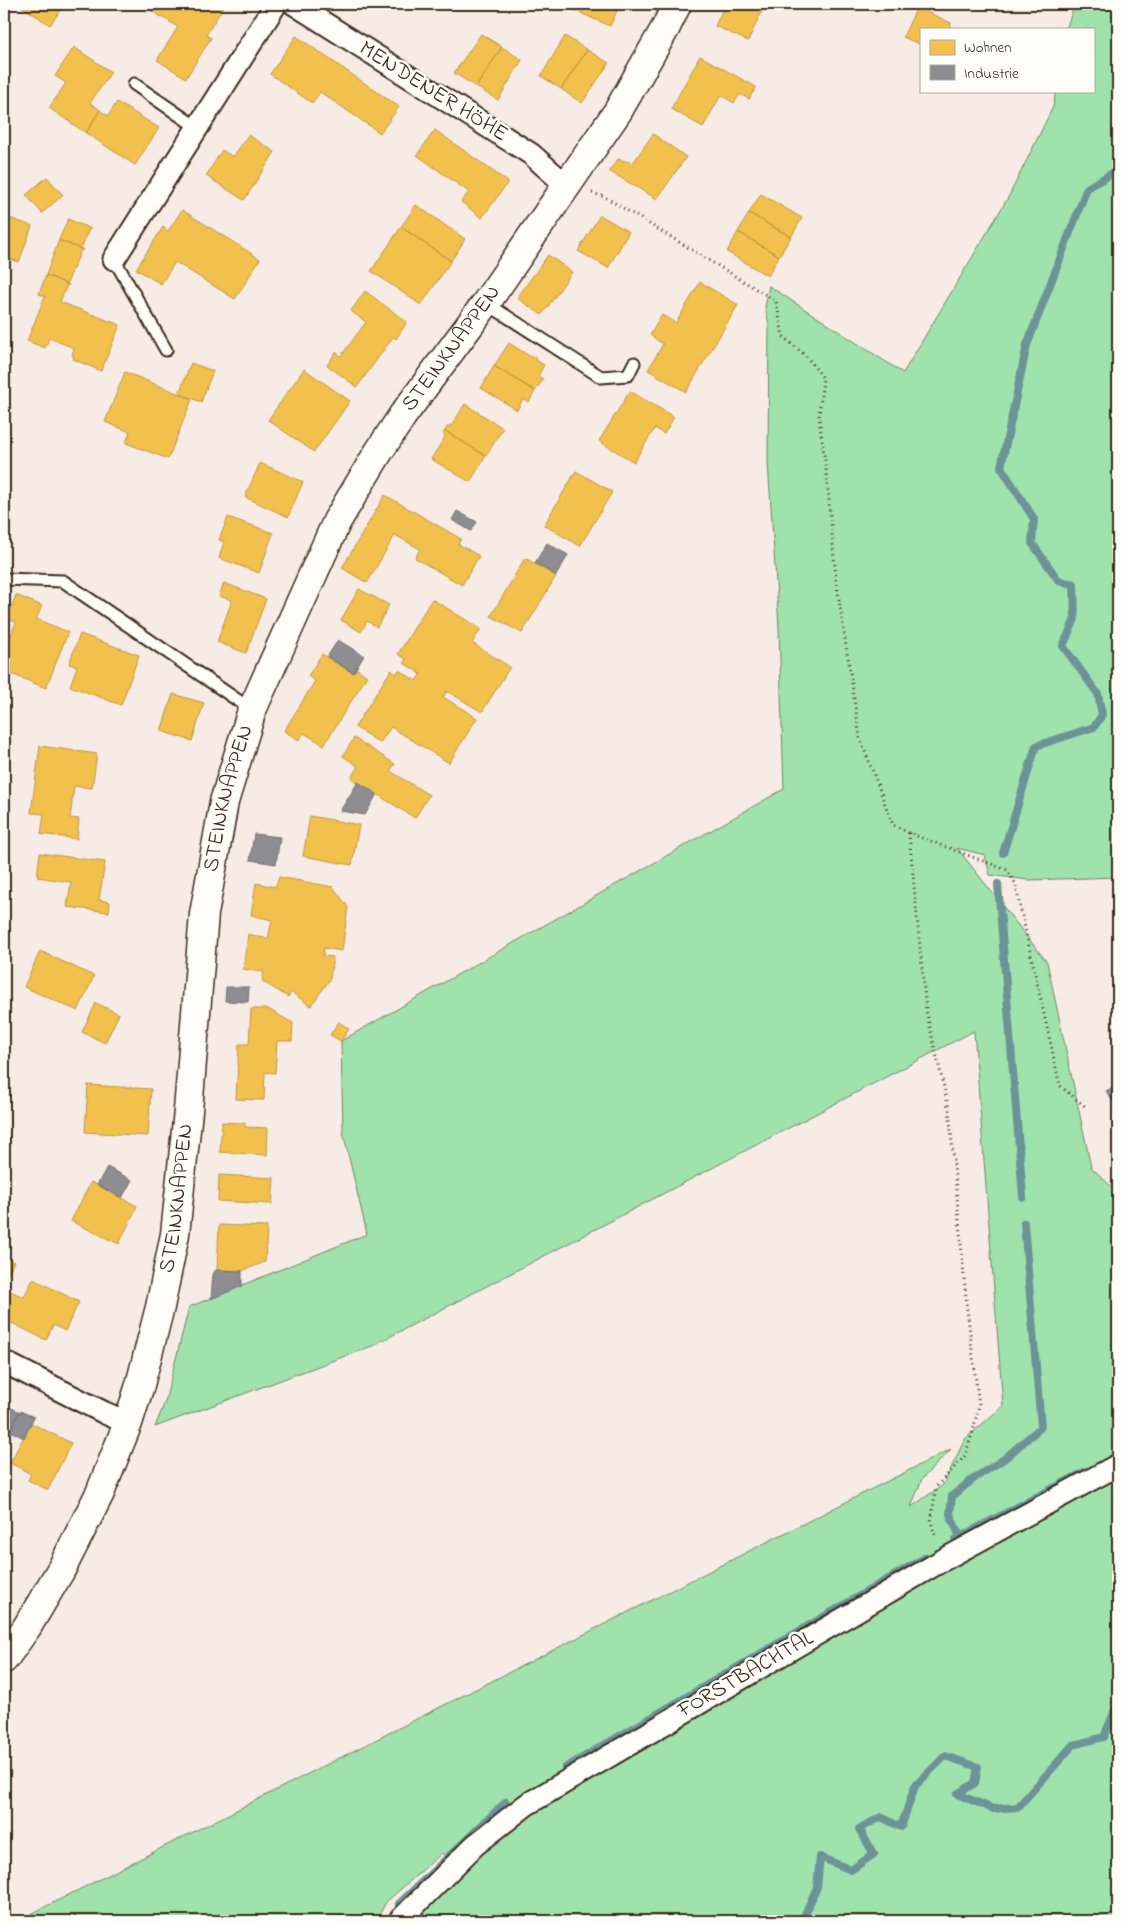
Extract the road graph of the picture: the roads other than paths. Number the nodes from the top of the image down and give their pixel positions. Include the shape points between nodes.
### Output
1 (276, 4) edge
2 (294, 4) edge
3 (677, 4) edge
4 (134, 84) dead end
5 (198, 128) junction
6 (567, 186) junction
7 (114, 259) joint
8 (486, 303) junction
9 (166, 350) dead end
10 (634, 363) dead end
11 (4, 579) edge
12 (252, 710) junction
13 (4, 1362) edge
14 (128, 1422) junction
15 (1118, 1465) edge
16 (4, 1658) edge
17 (399, 1921) edge

1 - 5 street
2 - 6 street, MENDENER HÖHE via 531,154
3 - 6 street, STEINKNAPPEN via 618,111
4 - 5 lane
5 - 7 street
6 - 8 street, STEINKNAPPEN
7 - 9 lane
8 - 10 lane via 601,377 628,375
8 - 12 street, STEINKNAPPEN via 403,415 337,521
11 - 12 lane, STEINKNAPPEN via 63,581
12 - 14 street, STEINKNAPPEN via 224,802 204,914 175,1234 158,1315
13 - 14 street
14 - 16 street, STEINKNAPPEN via 100,1493 62,1568 27,1627
15 - 17 street, FORSTBACHTAL via 943,1560 526,1805 475,1845

